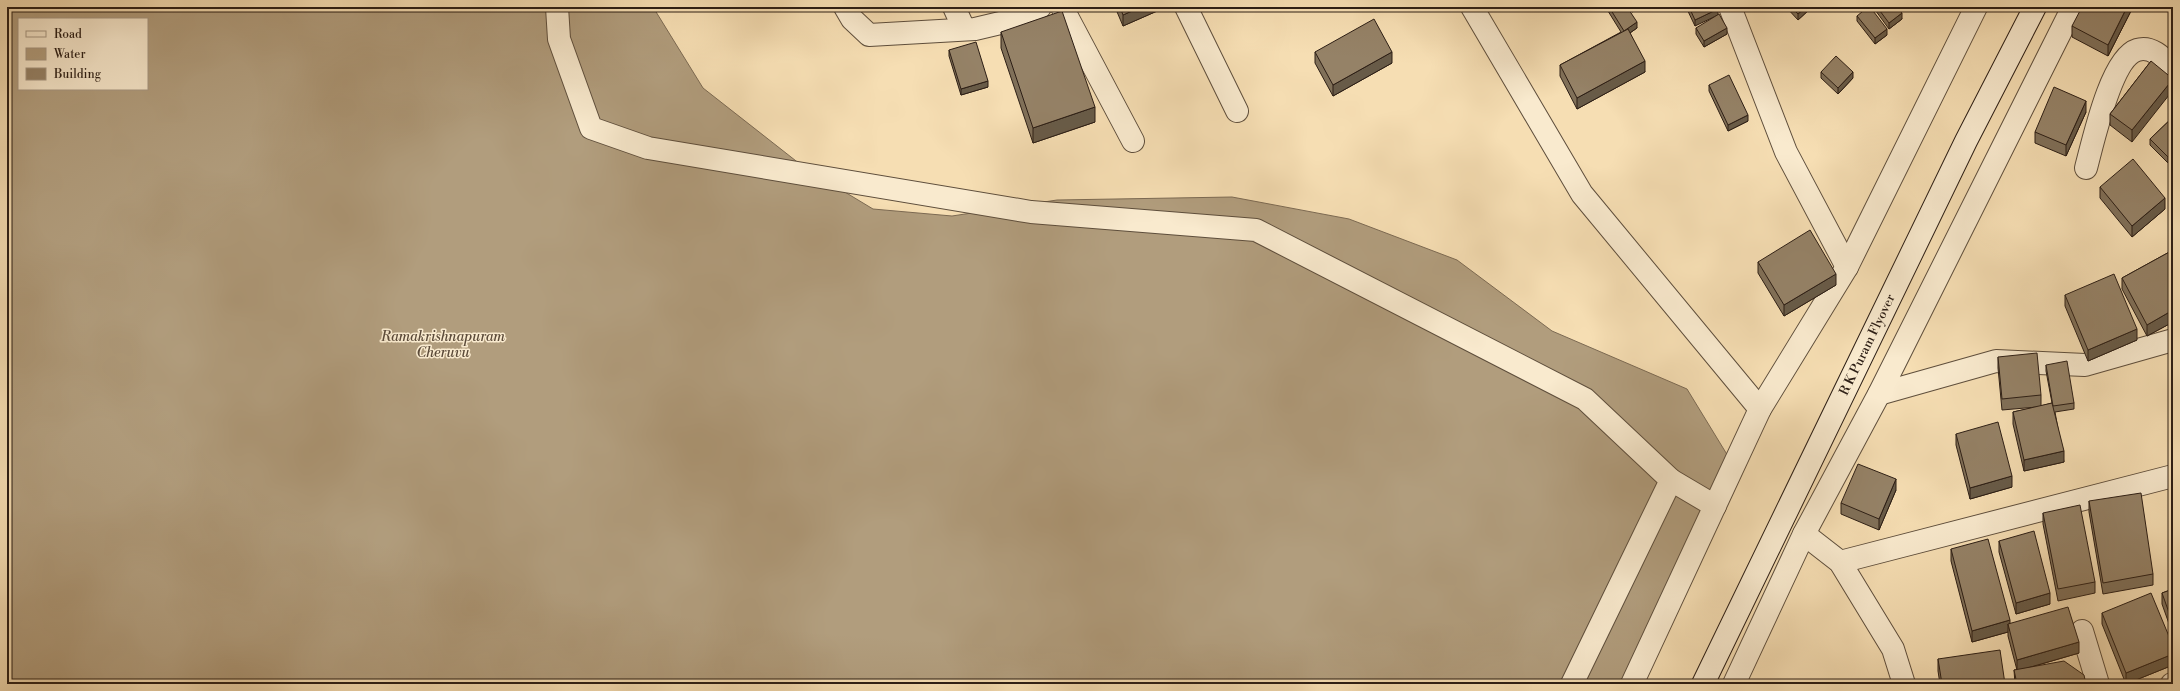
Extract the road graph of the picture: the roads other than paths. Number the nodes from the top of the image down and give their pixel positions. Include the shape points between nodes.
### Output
1 (557, 7) edge
2 (845, 7) edge
3 (954, 7) edge
4 (1040, 7) edge
5 (1062, 7) edge
6 (1186, 7) edge
7 (1472, 7) edge
8 (1730, 7) edge
9 (1976, 7) edge
10 (2034, 7) edge
11 (2073, 7) edge
12 (964, 29) junction
13 (2173, 68) edge
14 (1237, 111) dead end
15 (1132, 141) dead end
16 (2086, 168) dead end
17 (1847, 267) junction
18 (2173, 340) edge
19 (1879, 394) junction
20 (1760, 409) junction
21 (2173, 476) edge
22 (1671, 480) junction
23 (1715, 506) junction
24 (1804, 534) junction
25 (1840, 562) junction
26 (2082, 631) dead end
27 (1572, 684) edge
28 (1632, 684) edge
29 (1703, 684) edge
30 (1734, 684) edge
31 (1904, 684) edge
32 (2098, 684) edge

1 - 22 street via 559,39 591,128 648,148 1031,212 1256,230 1585,399
2 - 12 street via 852,19 869,35
3 - 12 street
4 - 12 street via 1013,20
5 - 15 street
6 - 14 street
7 - 20 street via 1582,194
8 - 17 street via 1786,152
9 - 17 street
10 - 29 street, R K Puram Flyover via 1966,141
11 - 19 street
13 - 16 street via 2164,58 2149,49 2137,50 2123,60 2106,96
17 - 20 street
18 - 19 street via 2085,365 1996,361
19 - 24 street
20 - 23 street
21 - 25 street
22 - 23 street
22 - 27 street
23 - 28 street
24 - 25 street
24 - 30 street
25 - 31 street via 1893,649
26 - 32 street

